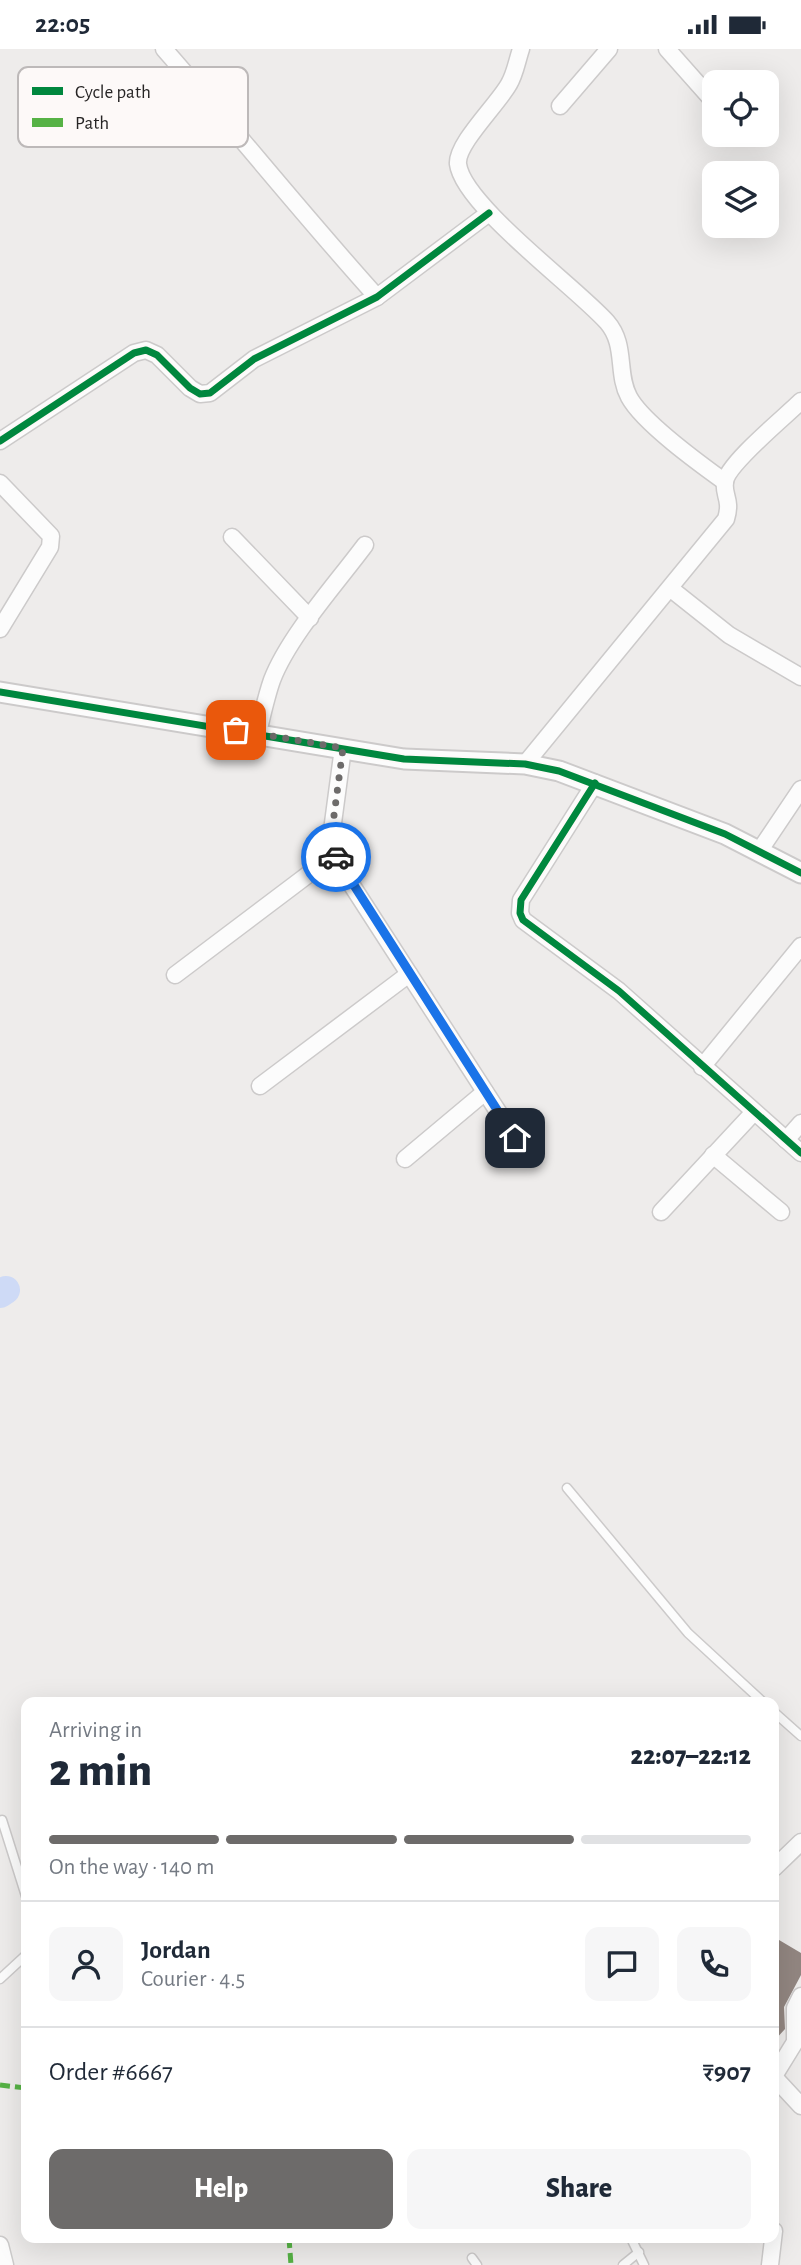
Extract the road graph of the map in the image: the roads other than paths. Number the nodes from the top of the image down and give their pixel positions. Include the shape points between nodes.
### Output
1 (164, 49) edge
2 (521, 49) edge
3 (610, 49) edge
4 (692, 49) edge
5 (673, 55) edge
6 (180, 67) edge
7 (702, 88) edge
8 (559, 106) dead end
9 (248, 145) edge
10 (489, 213) junction
11 (377, 297) junction
12 (801, 401) edge
13 (0, 441) edge
14 (725, 482) junction
15 (0, 483) edge
16 (232, 537) dead end
17 (365, 545) dead end
18 (671, 589) junction
19 (310, 618) junction
20 (0, 629) edge
21 (801, 677) edge
22 (0, 692) edge
23 (258, 733) junction
24 (343, 748) junction
25 (526, 764) junction
26 (595, 783) junction
27 (801, 789) edge
28 (760, 850) junction
29 (334, 855) junction
30 (801, 873) edge
31 (801, 946) edge
32 (409, 974) junction
33 (175, 975) dead end
34 (702, 1067) junction
35 (260, 1086) dead end
36 (485, 1092) junction
37 (754, 1112) junction
38 (801, 1123) edge
39 (515, 1138) dead end
40 (786, 1140) junction
41 (801, 1153) edge
42 (713, 1155) junction
43 (405, 1159) dead end
44 (661, 1212) dead end
45 (780, 1212) dead end
46 (568, 1488) dead end
47 (757, 1697) edge
48 (779, 1716) edge
49 (801, 1736) edge
50 (2, 1820) edge
51 (801, 1842) edge
52 (779, 1863) edge
53 (21, 1880) edge
54 (21, 1960) edge
55 (0, 1979) edge
56 (801, 1996) edge
57 (779, 2068) edge
58 (779, 2082) edge
59 (801, 2106) edge
60 (634, 2243) edge
61 (773, 2243) edge
62 (0, 2245) edge
63 (639, 2252) junction
64 (5, 2265) edge
65 (622, 2265) edge
66 (644, 2265) edge
67 (770, 2265) edge

1 - 6 street
2 - 10 street via 503,95 460,150 461,175
3 - 8 street
4 - 5 street
5 - 7 street
9 - 11 street
10 - 11 street
10 - 14 street via 608,323 621,349 624,385 637,408
11 - 13 street via 254,359 210,393 201,394 190,387 146,349 134,353
12 - 14 street via 732,467
14 - 18 street via 730,505 726,519
15 - 20 street via 51,536 50,547
16 - 19 street
17 - 19 street
18 - 21 street via 729,635
18 - 25 street
19 - 23 street via 272,681
22 - 23 street
23 - 24 street
24 - 25 street via 441,762
24 - 29 street via 331,838
25 - 26 street
26 - 28 street
26 - 34 street via 521,900 520,913 528,925 593,969
27 - 28 street
28 - 30 street
29 - 32 street
29 - 33 street
31 - 34 street
32 - 35 street
32 - 36 street
34 - 37 street
36 - 39 street
36 - 43 street
37 - 40 street
37 - 42 street
38 - 40 street
40 - 41 street
42 - 44 street
42 - 45 street
46 - 47 lane via 688,1633
48 - 49 lane
50 - 53 lane
51 - 52 street
54 - 55 lane
56 - 57 street via 795,2008 795,2042
58 - 59 street
60 - 63 lane
61 - 67 street
62 - 64 street
63 - 65 lane
63 - 66 lane

